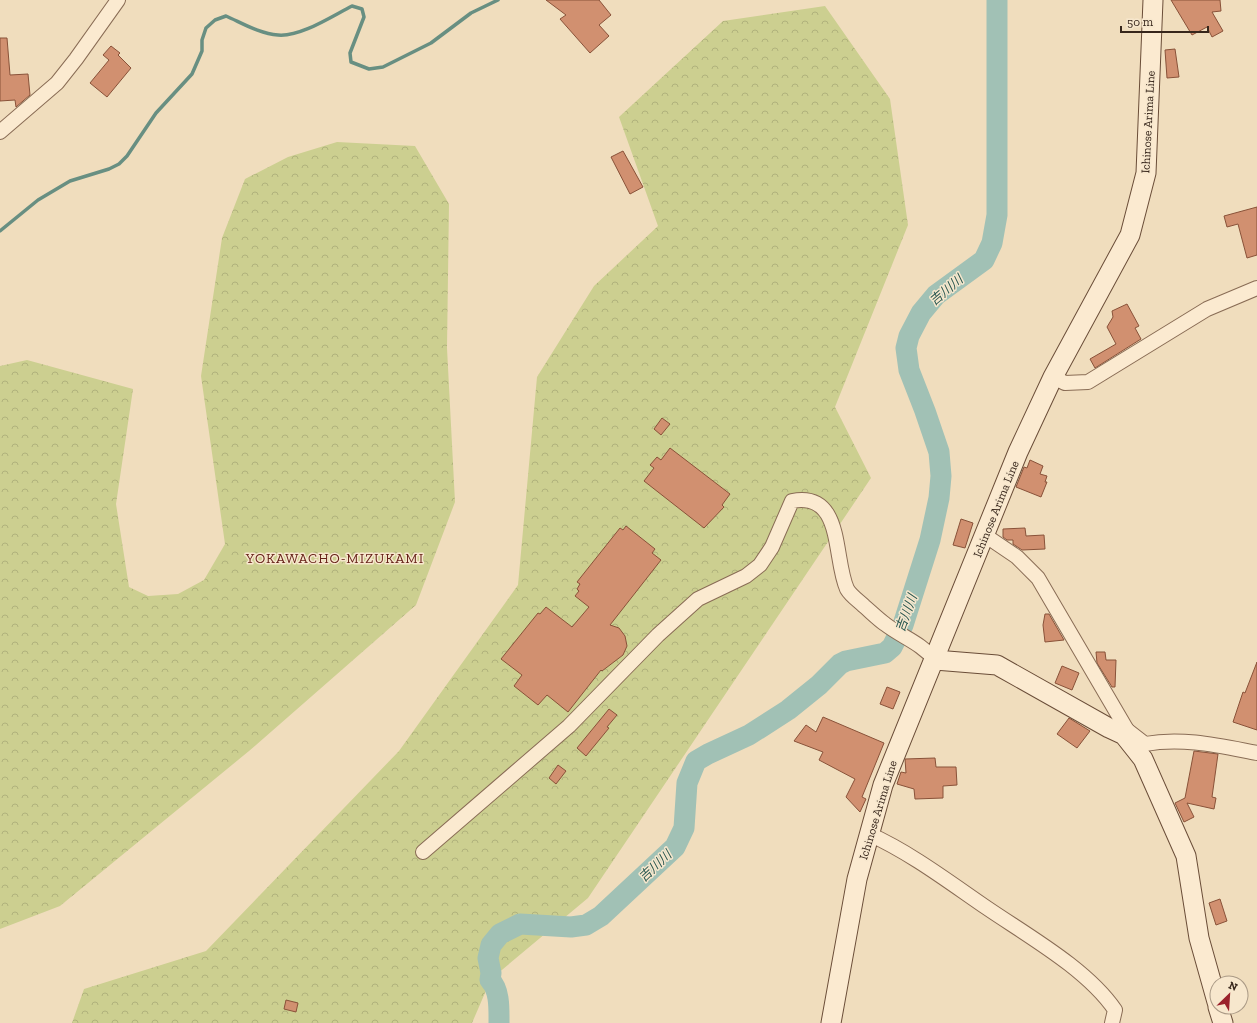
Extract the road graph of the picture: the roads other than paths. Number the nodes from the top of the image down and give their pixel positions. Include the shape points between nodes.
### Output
1 (118, 0) edge
2 (1153, 0) edge
3 (0, 132) edge
4 (1257, 288) edge
5 (1053, 377) junction
6 (986, 536) junction
7 (930, 655) junction
8 (1126, 733) junction
9 (1257, 753) edge
10 (869, 834) junction
11 (423, 852) dead end
12 (1209, 975) edge
13 (831, 1023) edge
14 (1112, 1023) edge

1 - 3 street via 57,83
2 - 5 main road, Ichinose Arima Line via 1149,136 1146,173 1139,206 1130,235
4 - 5 street via 1207,309 1088,382 1065,383
5 - 6 main road, Ichinose Arima Line via 1018,452
6 - 7 main road, Ichinose Arima Line
6 - 8 street via 1017,557 1038,578
7 - 8 main road via 997,665 1109,728
7 - 10 main road, Ichinose Arima Line via 883,785
7 - 11 street via 885,624 847,589 839,562 833,523 827,512 804,498 792,501 772,547 760,566 746,576 698,599 658,635 569,726
8 - 9 street via 1145,744 1182,741
8 - 12 main road via 1142,759 1186,856 1199,938
10 - 13 main road, Ichinose Arima Line via 848,918
10 - 14 street via 918,862 1048,950 1087,980 1106,997 1115,1010

